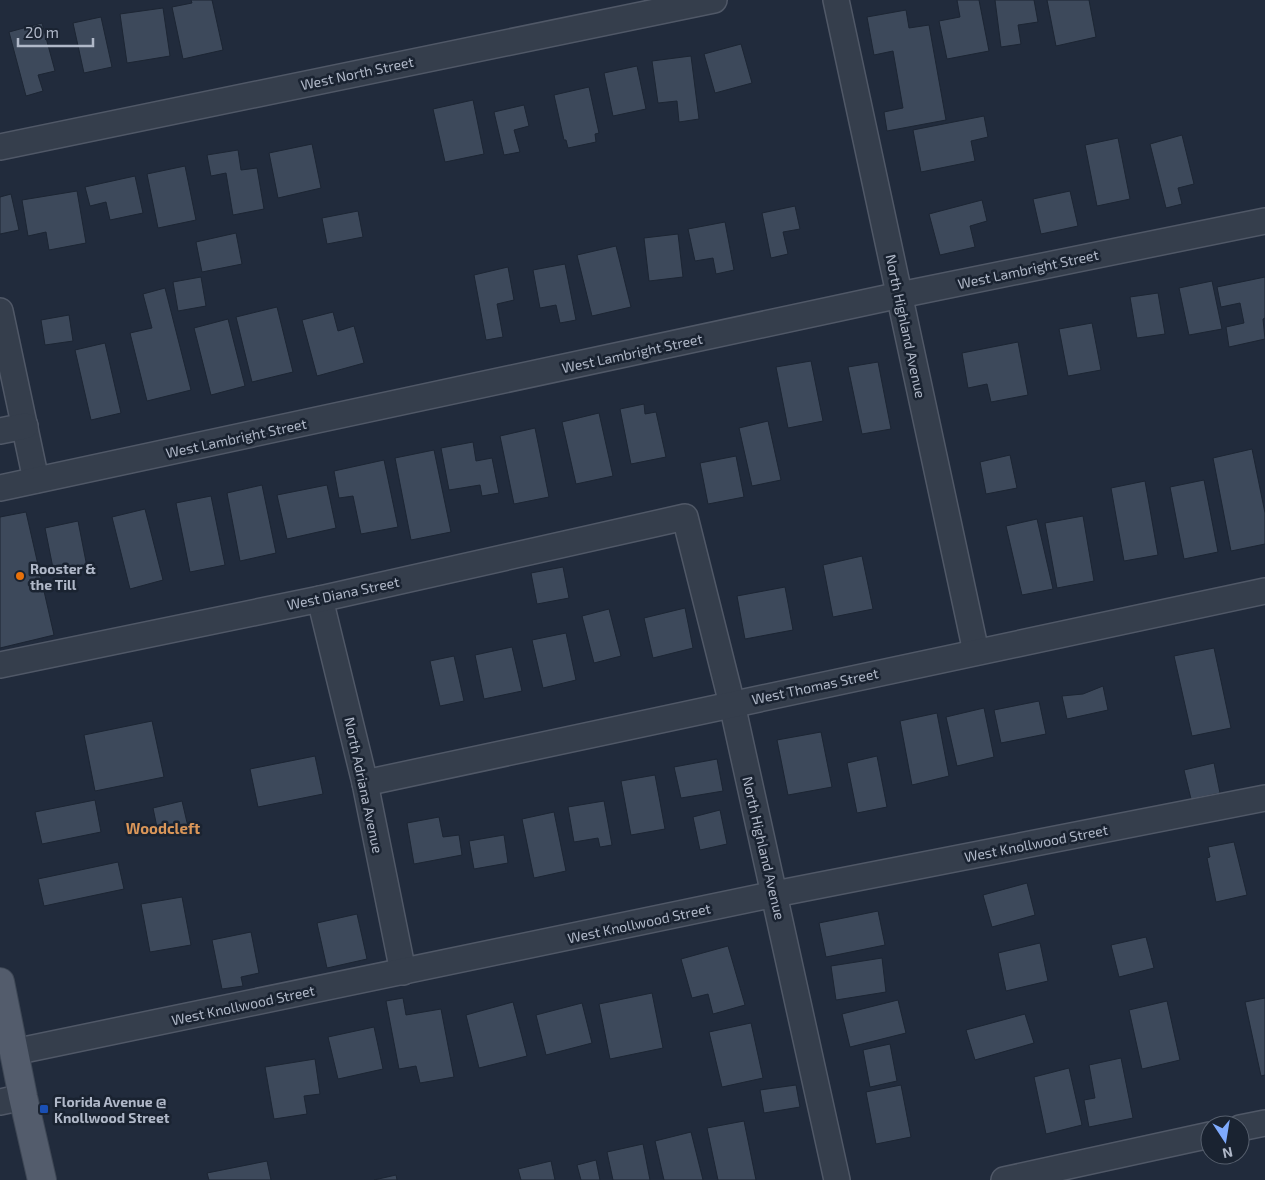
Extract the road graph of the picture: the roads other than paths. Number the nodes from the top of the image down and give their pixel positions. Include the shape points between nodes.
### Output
1 (714, 0) edge
2 (836, 0) edge
3 (0, 147) edge
4 (1265, 221) edge
5 (900, 295) junction
6 (0, 310) edge
7 (24, 426) junction
8 (0, 431) edge
9 (36, 480) junction
10 (0, 488) edge
11 (685, 517) joint
12 (1265, 591) edge
13 (320, 599) junction
14 (976, 652) junction
15 (0, 665) edge
16 (732, 704) junction
17 (366, 783) junction
18 (1265, 798) edge
19 (775, 894) junction
20 (403, 972) junction
21 (0, 982) edge
22 (14, 1052) junction
23 (12, 1099) edge
24 (1265, 1123) edge
25 (1250, 1126) edge
26 (1200, 1137) edge
27 (42, 1180) edge
28 (837, 1180) edge
29 (1004, 1180) edge

1 - 3 street, West North Street
2 - 5 street, North Highland Avenue
4 - 5 street, West Lambright Street
5 - 9 street, West Lambright Street
5 - 14 street, North Highland Avenue
6 - 7 street
7 - 8 street
7 - 9 street
9 - 10 street, West Lambright Street
11 - 13 street, West Diana Street
11 - 16 street, North Highland Avenue
12 - 14 street, West Thomas Street
13 - 15 street, West Diana Street
13 - 17 street, North Adriana Avenue
14 - 16 street, West Thomas Street
16 - 17 street, West Thomas Street
16 - 19 street, North Highland Avenue
17 - 20 street, North Adriana Avenue
18 - 19 street, West Knollwood Street
19 - 20 street, West Knollwood Street
19 - 28 street, North Highland Avenue
20 - 22 street, West Knollwood Street
21 - 22 main road
22 - 23 main road
23 - 27 main road
24 - 25 street
26 - 29 street

